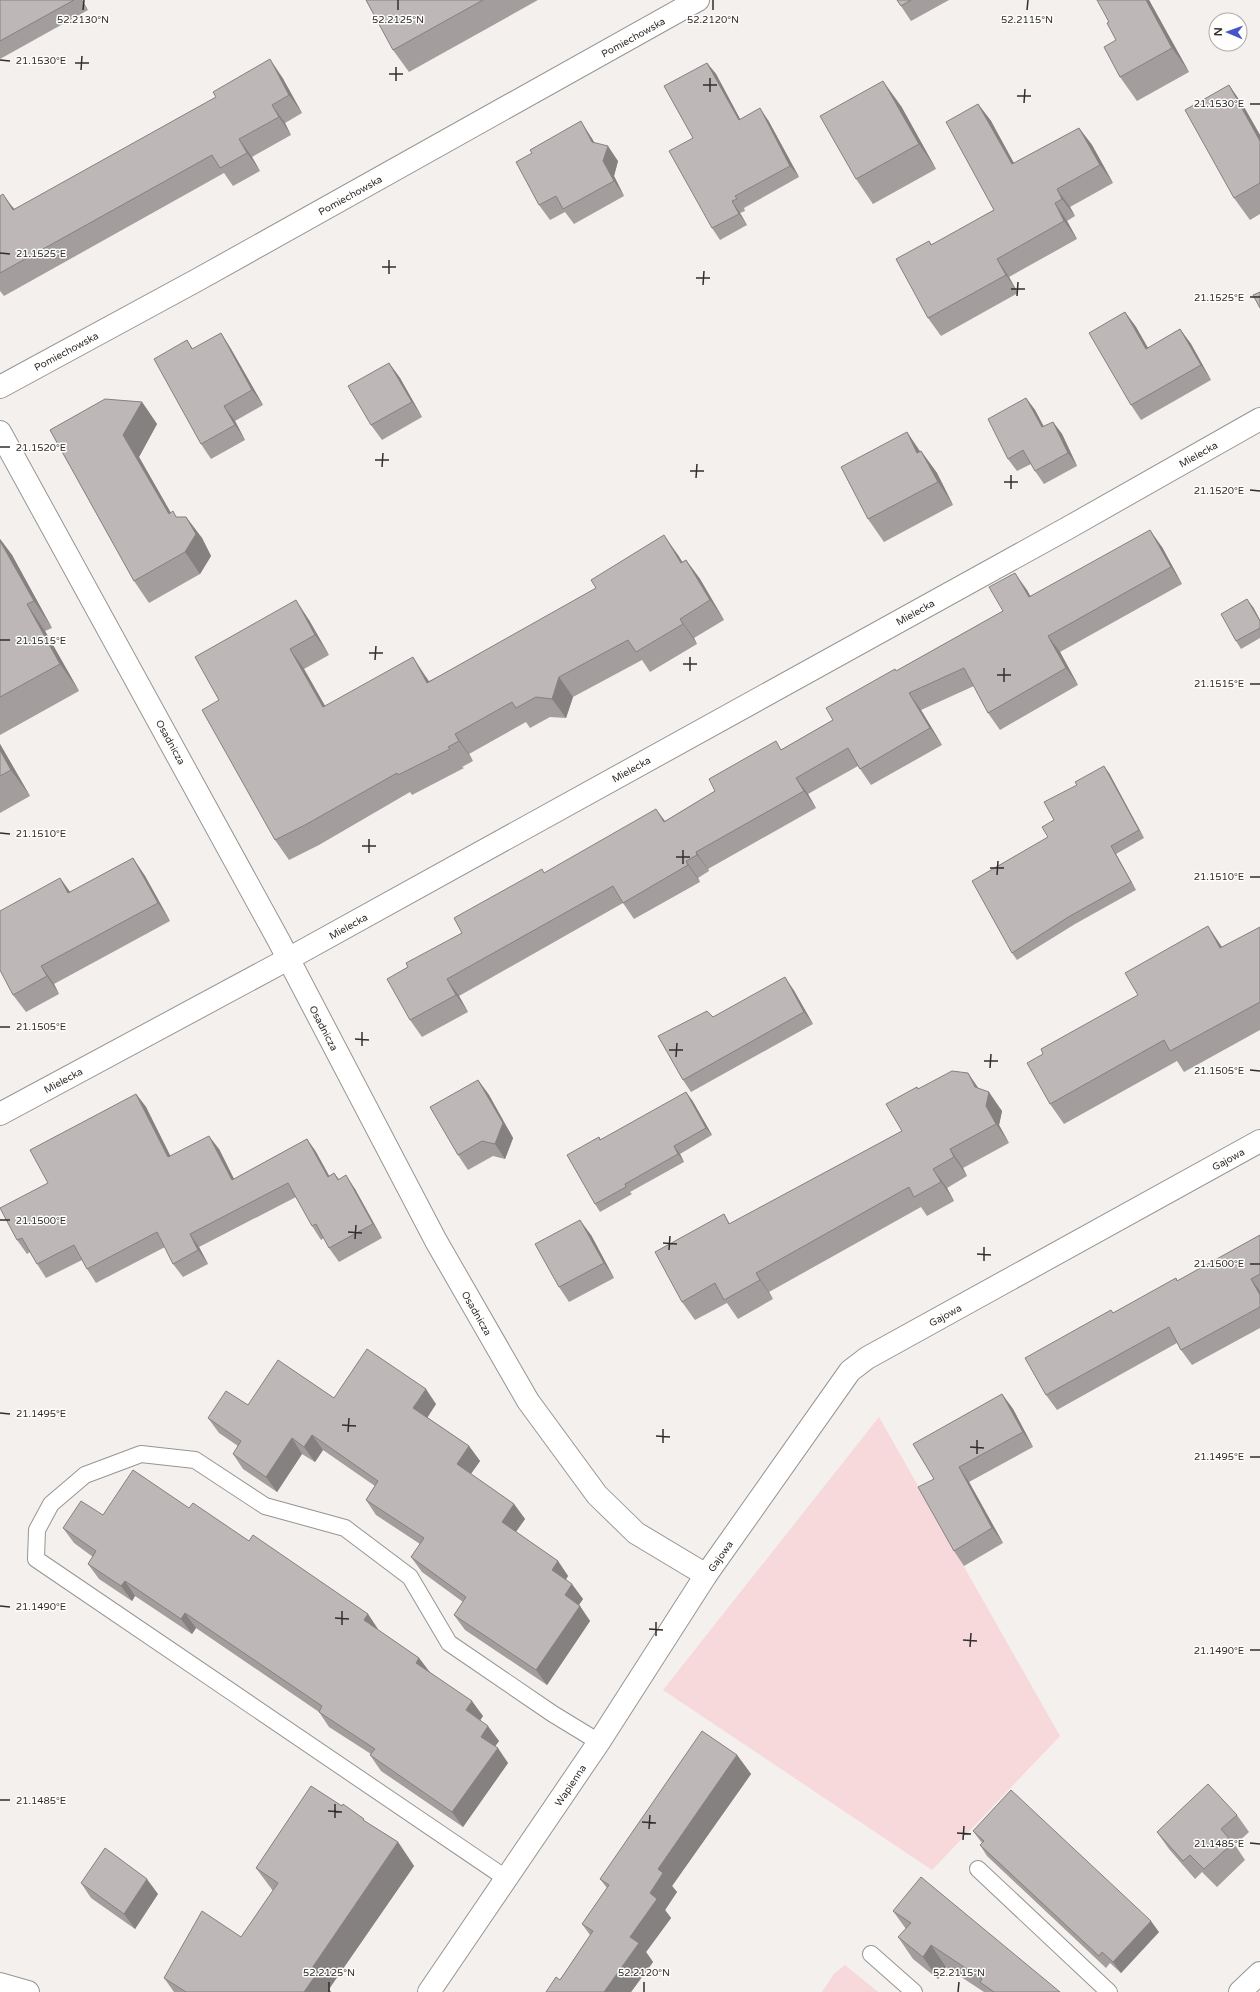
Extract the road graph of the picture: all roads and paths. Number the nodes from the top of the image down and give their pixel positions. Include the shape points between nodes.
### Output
1 (698, 0) edge
2 (0, 387) edge
3 (1260, 419) edge
4 (0, 432) edge
5 (288, 959) junction
6 (0, 1114) edge
7 (1260, 1141) edge
8 (706, 1576) junction
9 (599, 1742) junction
10 (978, 1869) dead end
11 (506, 1879) junction
12 (871, 1954) dead end
13 (1260, 1973) edge
14 (0, 1984) edge
15 (28, 1992) edge
16 (430, 1992) edge
17 (914, 1992) edge
18 (1109, 1992) edge
19 (1240, 1992) edge

1 - 2 street, Pomiechowska via 199,279
3 - 5 street, Mielecka via 1059,533
4 - 5 street, Osadnicza
5 - 6 street, Mielecka
5 - 8 street, Osadnicza via 436,1241 528,1401 597,1495 636,1533
7 - 8 street, Gajowa via 867,1358 850,1371
8 - 9 street, Wapienna
9 - 11 street, Wapienna
9 - 11 lane via 449,1643 410,1577 345,1528 265,1506 195,1460 141,1454 85,1475 51,1504 37,1530 36,1559
10 - 18 lane
11 - 16 street, Wapienna
12 - 17 lane
13 - 19 street
14 - 15 street

